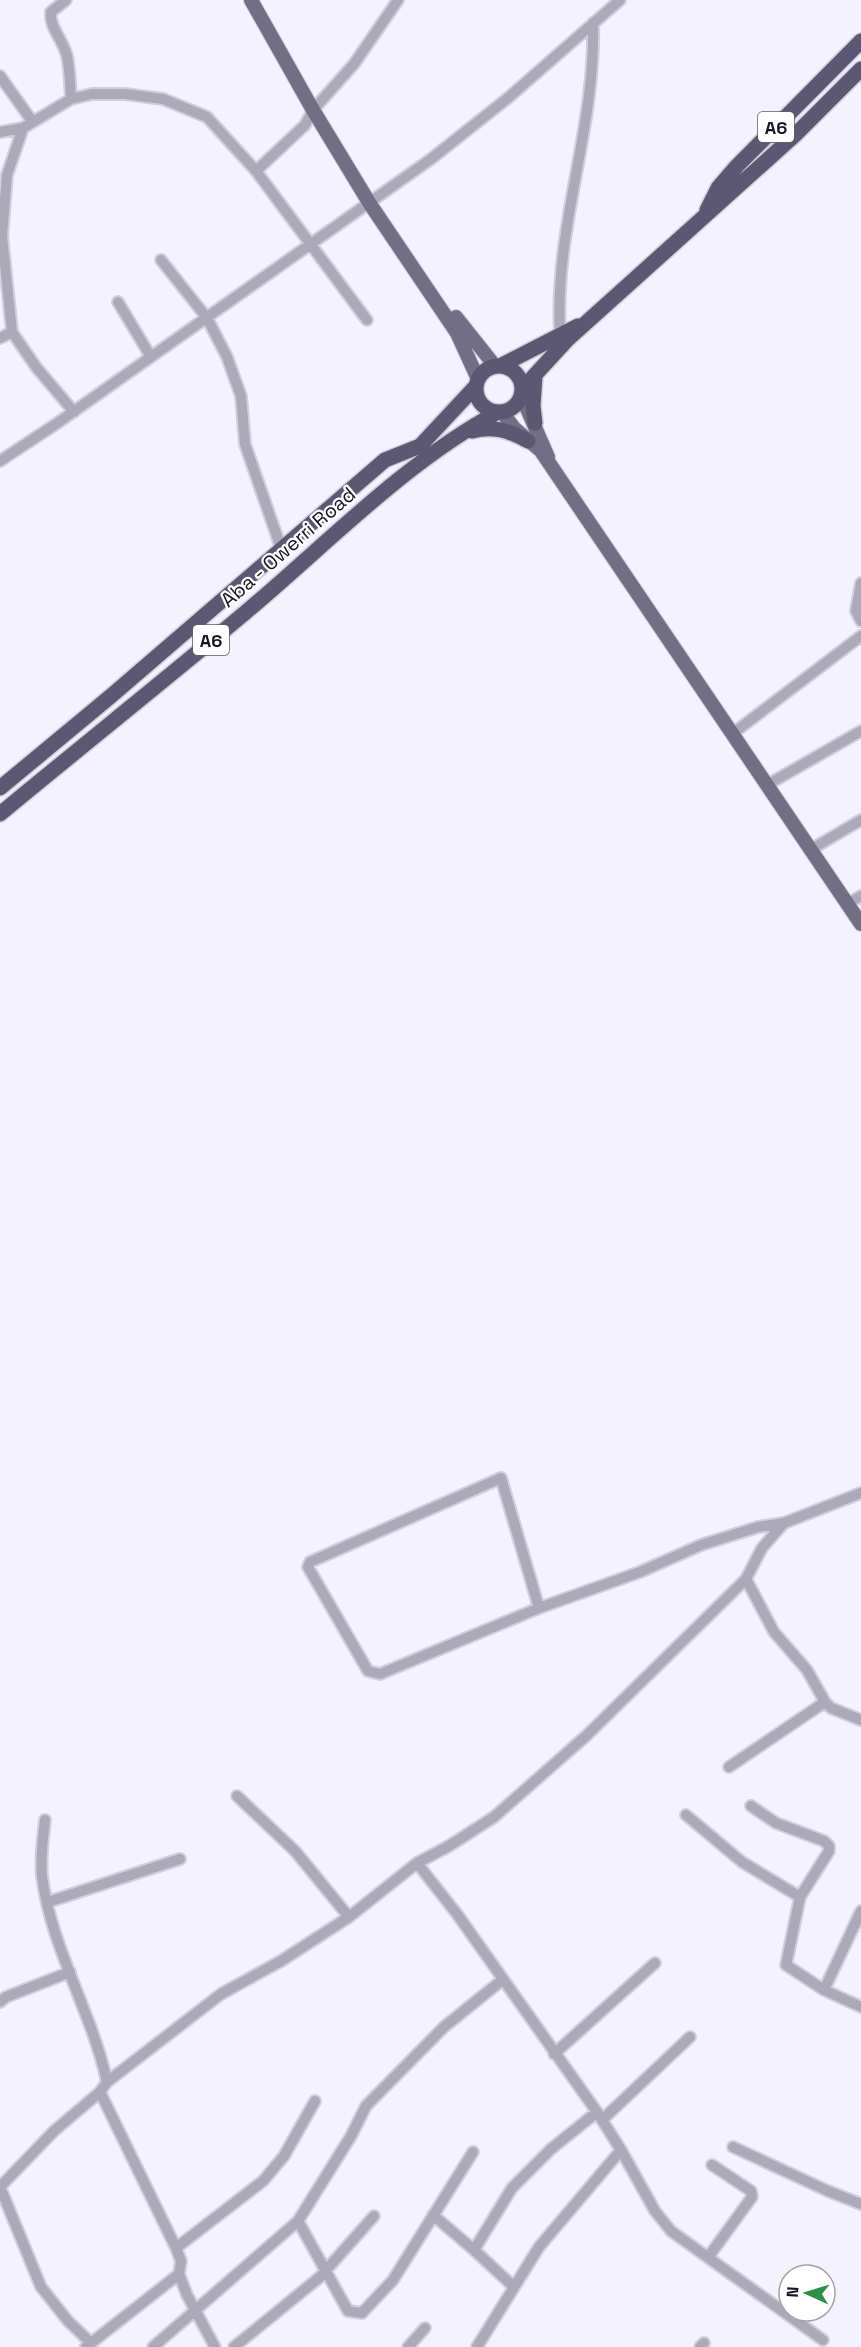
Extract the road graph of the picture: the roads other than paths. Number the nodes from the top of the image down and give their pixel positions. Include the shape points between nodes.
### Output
1 (66, 0) edge
2 (251, 0) edge
3 (398, 0) edge
4 (620, 0) edge
5 (593, 23) junction
6 (861, 41) edge
7 (861, 69) edge
8 (0, 76) edge
9 (71, 99) junction
10 (313, 111) junction
11 (32, 120) junction
12 (23, 128) junction
13 (0, 132) edge
14 (256, 171) junction
15 (370, 204) junction
16 (701, 221) junction
17 (311, 243) junction
18 (160, 260) dead end
19 (423, 285) junction
20 (118, 302) dead end
21 (207, 318) junction
22 (367, 320) dead end
23 (588, 320) junction
24 (12, 332) junction
25 (560, 333) junction
26 (0, 338) edge
27 (151, 357) junction
28 (499, 365) junction
29 (536, 376) junction
30 (477, 383) junction
31 (522, 392) junction
32 (74, 412) junction
33 (500, 412) junction
34 (536, 423) junction
35 (455, 436) junction
36 (528, 441) junction
37 (0, 460) edge
38 (551, 465) junction
39 (281, 548) junction
40 (861, 583) edge
41 (861, 621) edge
42 (861, 636) edge
43 (861, 731) edge
44 (732, 734) junction
45 (767, 785) junction
46 (0, 788) edge
47 (0, 814) edge
48 (861, 820) edge
49 (810, 850) junction
50 (861, 896) edge
51 (847, 904) junction
52 (861, 924) edge
53 (861, 1493) edge
54 (784, 1523) junction
55 (746, 1579) junction
56 (539, 1608) junction
57 (825, 1702) junction
58 (861, 1720) edge
59 (729, 1767) dead end
60 (237, 1796) dead end
61 (751, 1806) dead end
62 (686, 1815) dead end
63 (45, 1821) dead end
64 (180, 1859) dead end
65 (417, 1863) junction
66 (800, 1897) junction
67 (48, 1902) junction
68 (861, 1911) edge
69 (349, 1917) junction
70 (655, 1963) dead end
71 (70, 1972) junction
72 (501, 1981) junction
73 (824, 1990) junction
74 (0, 2002) edge
75 (861, 2007) edge
76 (690, 2037) dead end
77 (554, 2054) junction
78 (106, 2082) junction
79 (100, 2092) junction
80 (315, 2101) dead end
81 (599, 2116) junction
82 (733, 2147) dead end
83 (621, 2150) junction
84 (473, 2152) dead end
85 (712, 2165) dead end
86 (0, 2187) edge
87 (861, 2204) edge
88 (433, 2215) junction
89 (374, 2216) dead end
90 (298, 2221) junction
91 (176, 2248) junction
92 (474, 2250) junction
93 (709, 2256) junction
94 (325, 2272) junction
95 (180, 2274) junction
96 (514, 2287) junction
97 (195, 2311) junction
98 (425, 2328) dead end
99 (823, 2340) dead end
100 (88, 2345) edge
101 (153, 2347) edge
102 (215, 2347) edge
103 (234, 2347) edge
104 (408, 2347) edge
105 (477, 2347) edge

1 - 9 street via 51,12 50,21 67,58
2 - 10 main road
3 - 10 street via 354,64
4 - 5 street
5 - 15 street via 508,98
5 - 25 street via 589,109 561,255
6 - 16 highway, Aba - Owerri Road / A6 via 737,166 718,188
7 - 16 highway, Aba - Owerri Road / A6
8 - 11 street
9 - 11 street
9 - 14 street via 92,94 125,94 163,99 207,117
10 - 14 street via 306,124
10 - 15 main road
11 - 12 street
12 - 13 street
12 - 24 street via 7,176 2,236
14 - 17 street
15 - 17 street
15 - 19 main road
16 - 23 highway, Aba - Owerri Road / A6
17 - 21 street
17 - 22 street
18 - 21 street
19 - 28 main road via 446,303
19 - 30 main road via 457,333
20 - 27 street
21 - 27 street
21 - 39 street via 241,396 245,444
23 - 25 highway, Aba - Owerri Road / A6
23 - 29 highway, Aba - Owerri Road / A6
24 - 26 street
24 - 32 street via 19,346
25 - 28 highway, Aba - Owerri Road / A6
27 - 32 street
28 - 30 highway, Aba - Owerri Road / A6 via 482,372
28 - 31 highway via 517,373
29 - 31 highway, Aba - Owerri Road / A6
29 - 34 highway
30 - 33 highway via 479,401
30 - 39 highway, Aba - Owerri Road / A6 via 420,446 385,460
31 - 33 highway, Aba - Owerri Road / A6 via 514,406
31 - 34 main road
32 - 37 street
33 - 35 highway, Aba - Owerri Road / A6
33 - 36 main road
34 - 38 main road
35 - 36 highway via 494,428
35 - 47 highway, Aba - Owerri Road / A6
36 - 38 main road
38 - 44 main road
39 - 46 highway, Aba - Owerri Road / A6
40 - 41 street via 856,611
42 - 44 street
43 - 45 street
44 - 45 main road
45 - 49 main road
48 - 49 street
49 - 51 main road
50 - 51 street
51 - 52 main road
53 - 54 street
54 - 55 street via 762,1548
54 - 56 street via 701,1545
55 - 57 street via 774,1632 807,1670
55 - 65 street via 537,1781 494,1817
56 - 56 street via 374,1674 368,1671 308,1567 310,1562 363,1536 501,1478
57 - 58 street
57 - 59 street
60 - 69 street via 295,1851
61 - 66 street via 776,1823 829,1845
62 - 66 street via 742,1862
63 - 67 street via 42,1876
64 - 67 street
65 - 69 street
65 - 72 street via 457,1914
66 - 73 street via 786,1965
67 - 71 street
68 - 73 street
69 - 78 street via 221,1995
70 - 77 street
71 - 74 street
71 - 78 street via 99,2045
72 - 77 street
72 - 90 street via 444,2027 366,2106
73 - 75 street
76 - 81 street
77 - 81 street
78 - 79 street
79 - 86 street via 54,2131
79 - 91 street
80 - 91 street via 284,2156 263,2181
81 - 83 street
81 - 92 street via 551,2149 512,2188
82 - 87 street
83 - 93 street via 655,2211 671,2231
83 - 96 street via 539,2247
84 - 88 street
85 - 93 street via 751,2191 752,2197
86 - 100 street via 41,2287
88 - 92 street
88 - 94 street via 393,2280 362,2313 348,2311
89 - 94 street
90 - 94 street
90 - 97 street
91 - 95 street
92 - 96 street
93 - 99 street
94 - 103 street
95 - 97 street
95 - 100 street
96 - 105 street
97 - 101 street
97 - 102 street
98 - 104 street

